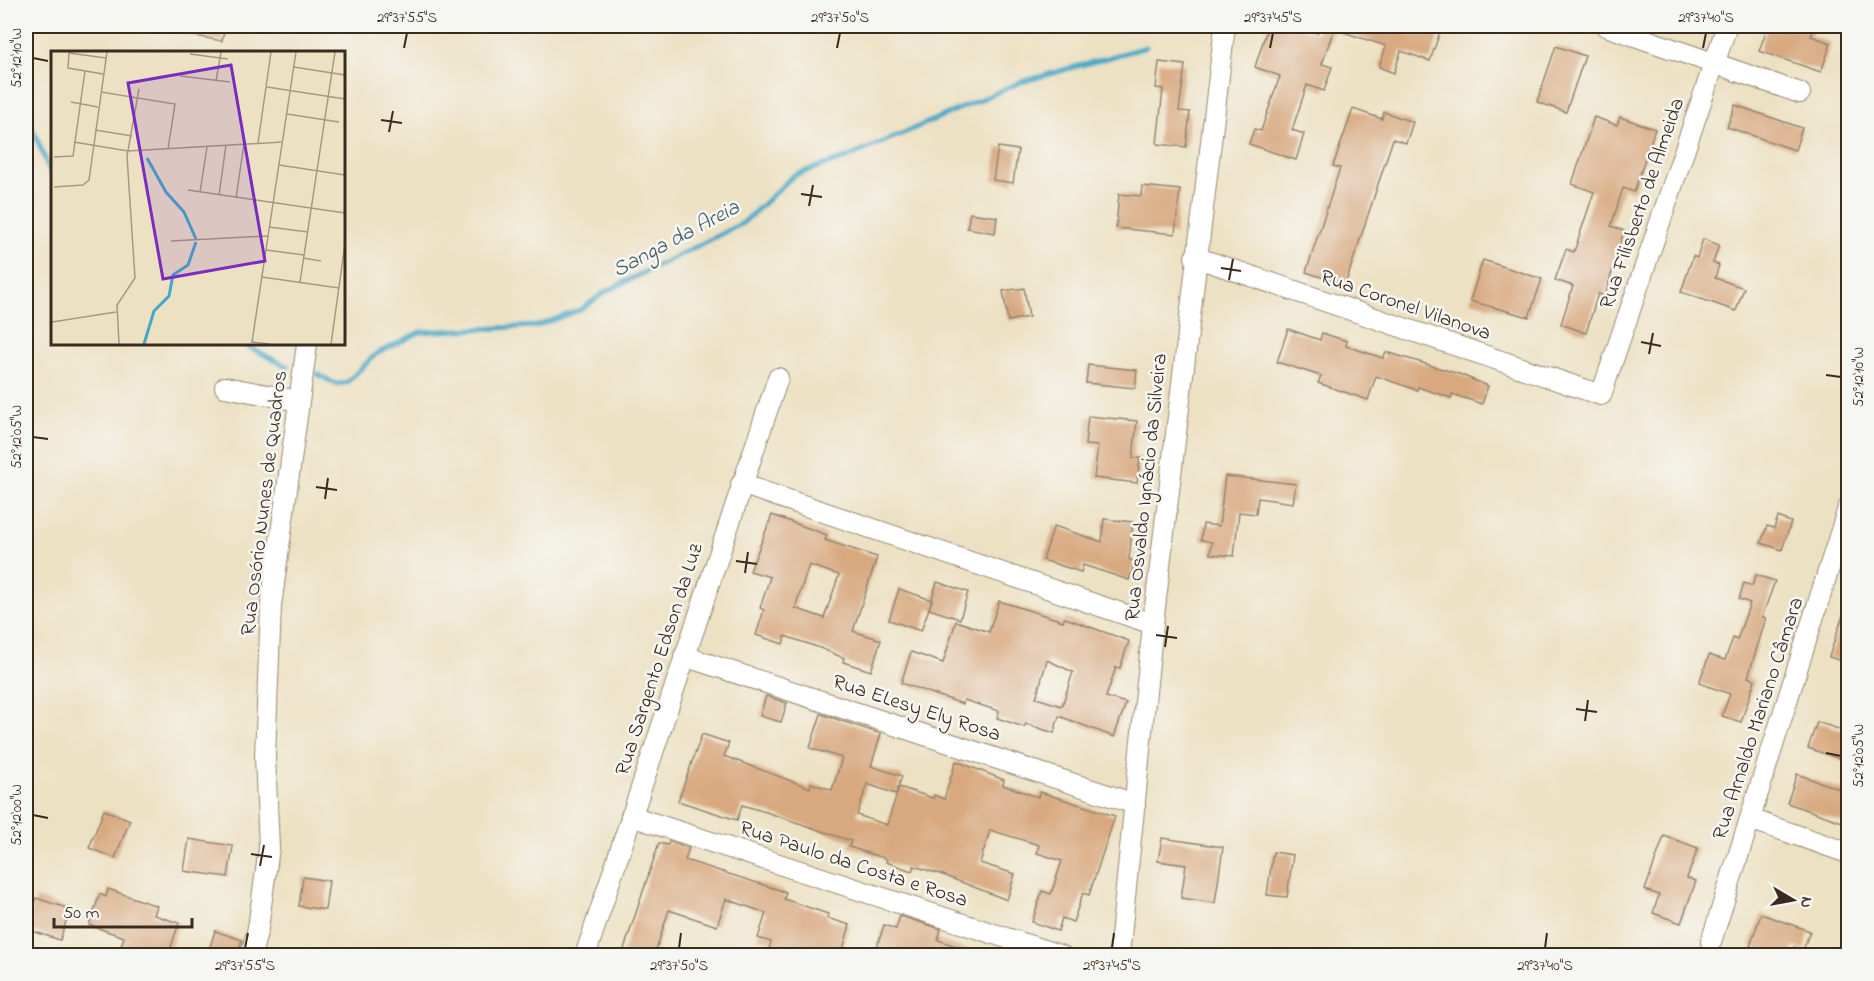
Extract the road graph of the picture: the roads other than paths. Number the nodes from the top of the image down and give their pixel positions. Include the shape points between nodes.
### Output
1 (1225, 26) edge
2 (1606, 26) edge
3 (1727, 26) edge
4 (1714, 63) junction
5 (1800, 93) dead end
6 (1195, 257) junction
7 (307, 345) edge
8 (778, 378) dead end
9 (225, 387) dead end
10 (1601, 395) joint
11 (299, 400) junction
12 (741, 484) junction
13 (1848, 508) edge
14 (1153, 624) junction
15 (684, 656) junction
16 (1135, 804) junction
17 (631, 816) junction
18 (1750, 819) junction
19 (1848, 853) edge
20 (1711, 942) dead end
21 (251, 956) edge
22 (585, 956) edge
23 (1062, 956) edge
24 (1119, 956) edge

1 - 6 street, Rua Osvaldo Ignácio da Silveira
2 - 4 street
3 - 4 street, Rua Filisberto de Almeida
4 - 5 street
4 - 10 street, Rua Filisberto de Almeida
6 - 10 street, Rua Coronel Vilanova
6 - 14 street, Rua Osvaldo Ignácio da Silveira
7 - 11 street, Rua Osório Nunes de Quadros
8 - 12 street, Rua Sargento Edson da Luz
9 - 11 street
11 - 21 street, Rua Osório Nunes de Quadros via 271,606 265,756 269,848
12 - 14 street
12 - 15 street, Rua Sargento Edson da Luz
13 - 18 street, Rua Arnaldo Mariano Câmara
14 - 16 street, Rua Osvaldo Ignácio da Silveira
15 - 16 street, Rua ELesy Ely Rosa
15 - 17 street, Rua Sargento Edson da Luz
16 - 24 street, Rua Osvaldo Ignácio da Silveira
17 - 22 street, Rua Sargento Edson da Luz
17 - 23 street, Rua Paulo da Costa e Rosa
18 - 19 street
18 - 20 street, Rua Arnaldo Mariano Câmara

